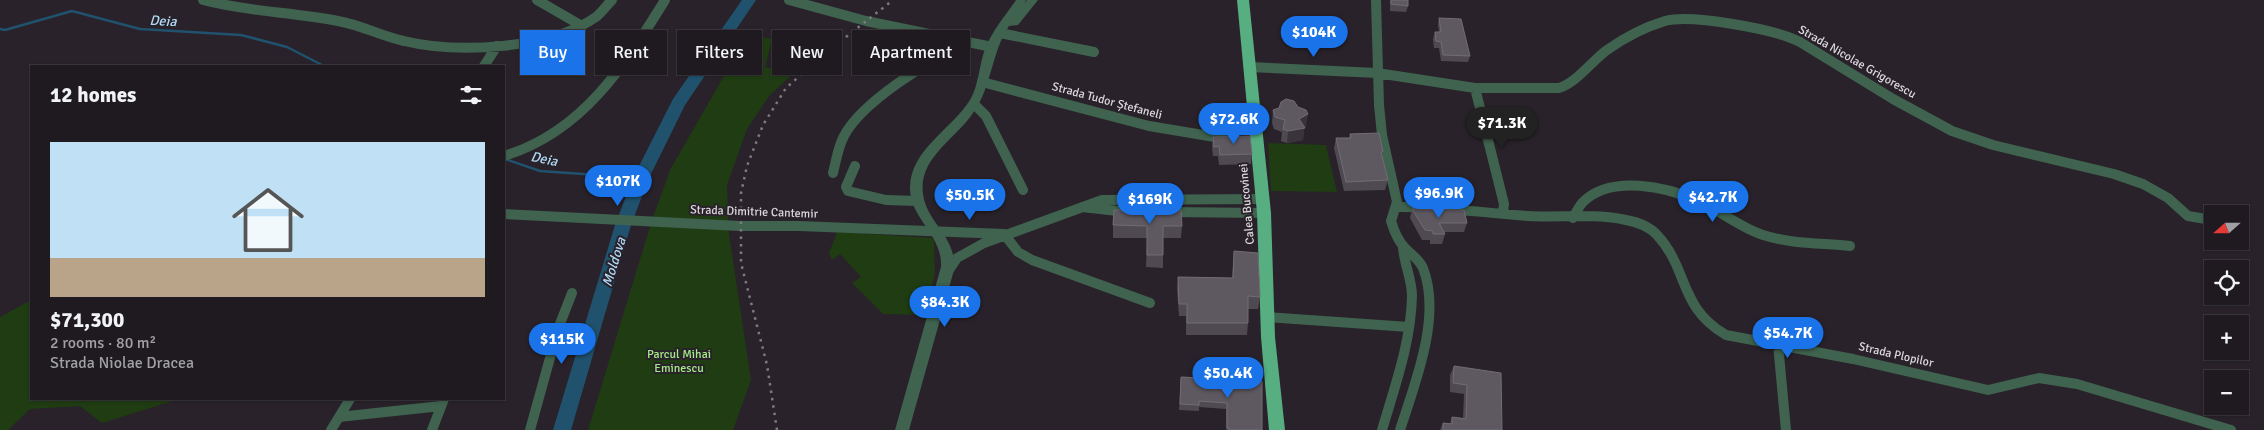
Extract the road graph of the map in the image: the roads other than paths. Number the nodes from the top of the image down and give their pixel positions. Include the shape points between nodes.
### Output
1 (203, 0) edge
2 (537, 0) edge
3 (612, 0) edge
4 (665, 0) edge
5 (788, 0) edge
6 (1021, 0) edge
7 (1033, 0) edge
8 (1243, 0) edge
9 (1376, 0) edge
10 (810, 3) edge
11 (582, 26) junction
12 (917, 30) edge
13 (1000, 33) junction
14 (970, 43) edge
15 (496, 46) junction
16 (992, 47) junction
17 (1094, 52) dead end
18 (485, 65) edge
19 (1249, 66) junction
20 (1377, 73) junction
21 (914, 75) edge
22 (982, 82) junction
23 (1475, 88) junction
24 (974, 104) junction
25 (1236, 139) edge
26 (507, 155) edge
27 (855, 166) dead end
28 (833, 173) dead end
29 (1023, 190) dead end
30 (917, 201) junction
31 (1264, 206) junction
32 (1081, 207) junction
33 (1396, 207) junction
34 (1141, 212) edge
35 (1160, 212) edge
36 (1503, 213) junction
37 (505, 214) edge
38 (1573, 218) junction
39 (2204, 219) edge
40 (936, 232) junction
41 (1004, 234) junction
42 (1850, 246) dead end
43 (1403, 247) junction
44 (947, 273) junction
45 (572, 293) dead end
46 (1150, 303) dead end
47 (1267, 316) junction
48 (1409, 327) junction
49 (1778, 344) junction
50 (349, 400) edge
51 (442, 402) edge
52 (340, 417) junction
53 (331, 430) edge
54 (432, 430) edge
55 (530, 430) edge
56 (902, 430) edge
57 (1277, 430) edge
58 (1382, 430) edge
59 (1400, 430) edge
60 (1786, 430) edge
61 (2231, 430) edge

1 - 15 street via 247,10 340,21 413,44
2 - 11 street
3 - 11 street via 599,16
4 - 26 street via 629,58 578,117 547,138
5 - 10 street
6 - 13 street
7 - 13 street
8 - 19 highway, Calea Bucovinei
9 - 20 street
10 - 12 street
11 - 15 street via 542,39
13 - 16 street
13 - 17 street
14 - 16 street
15 - 18 street
16 - 22 street
19 - 20 street, Strada Nicolae Grigorescu
19 - 31 highway, Calea Bucovinei via 1253,139
20 - 23 street, Strada Nicolae Grigorescu
20 - 33 street via 1382,136 1396,193
21 - 28 street via 871,106 851,126 844,136
22 - 24 street
22 - 25 street, Strada Tudor Ștefaneli via 1149,126
23 - 36 street via 1504,204
23 - 39 street, Strada Nicolae Grigorescu via 1565,87 1604,50 1673,19 1756,30 1791,37 1930,119 1968,137 2120,177 2176,202 2188,216
24 - 29 street via 986,116
24 - 30 street via 924,160 916,180
27 - 30 street via 846,187 848,191 886,200
30 - 40 street
31 - 32 street, Strada Dimitrie Cantemir via 1112,199
31 - 35 street
31 - 47 highway, Calea Bucovinei
32 - 34 street, Strada Dimitrie Cantemir
32 - 41 street, Strada Dimitrie Cantemir
33 - 36 street, Strada Plopilor
33 - 43 street via 1391,221
36 - 38 street, Strada Plopilor
37 - 40 street, Strada Dimitrie Cantemir
38 - 42 street via 1586,200 1599,191 1619,186 1645,187 1700,202 1744,228 1765,236
38 - 49 street, Strada Plopilor via 1624,220 1650,229 1664,245 1706,323 1726,334
40 - 41 street, Strada Dimitrie Cantemir
40 - 44 street via 947,254
41 - 44 street, Strada Dimitrie Cantemir via 966,251
41 - 46 street via 1018,252 1032,260
43 - 48 street via 1412,283
43 - 59 street via 1416,255 1430,293 1422,356
44 - 56 street
45 - 55 street via 558,329
47 - 48 street
47 - 57 highway, Calea Bucovinei
48 - 58 street
49 - 60 street
49 - 61 street, Strada Plopilor via 1988,390 2039,378 2077,384
50 - 52 street
51 - 52 street
51 - 54 street
52 - 53 street

